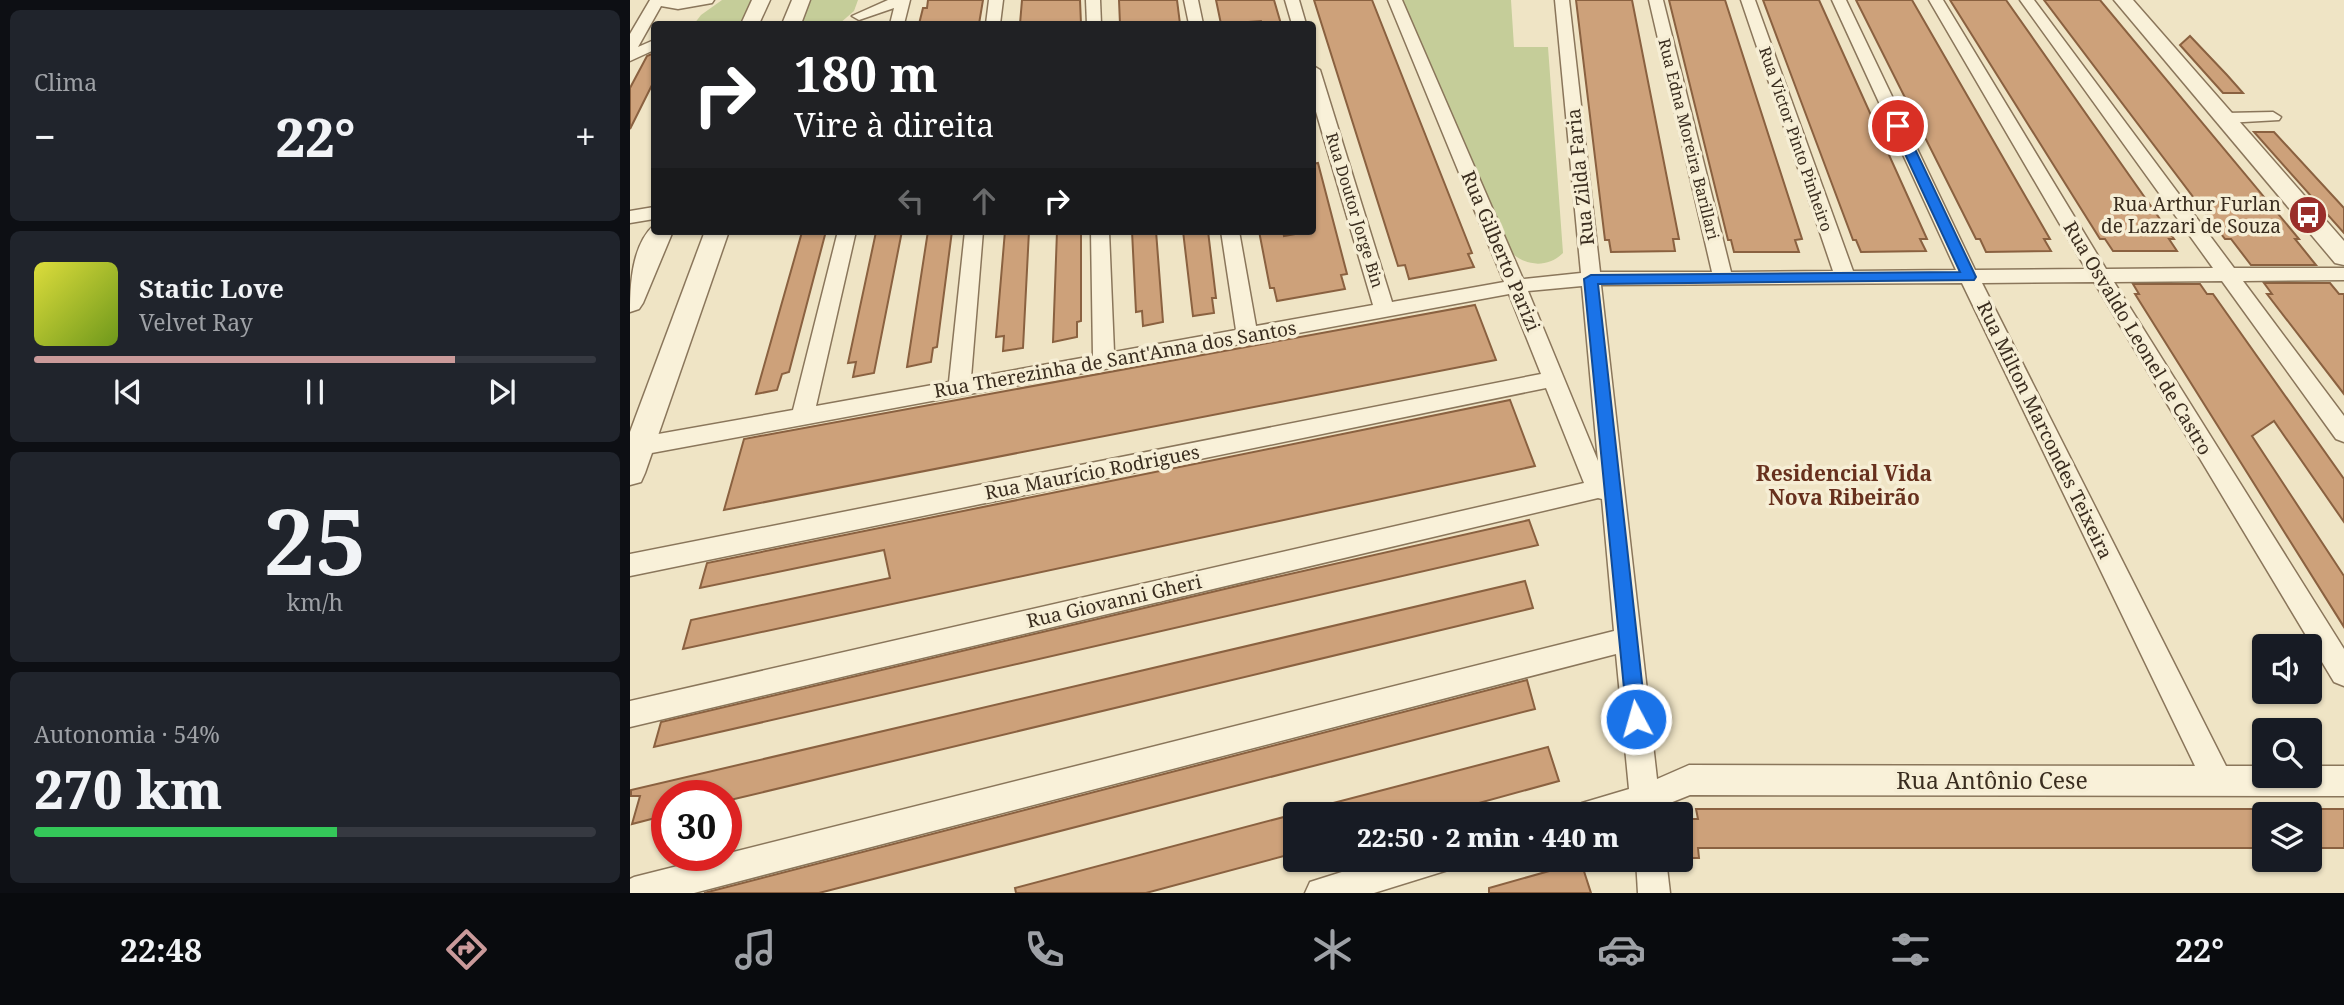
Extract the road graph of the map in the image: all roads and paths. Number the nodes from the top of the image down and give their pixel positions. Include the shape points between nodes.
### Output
1 (657, 0) edge
2 (761, 0) edge
3 (801, 0) edge
4 (868, 0) edge
5 (900, 0) edge
6 (996, 0) edge
7 (1093, 0) edge
8 (1192, 0) edge
9 (1292, 0) edge
10 (1395, 0) edge
11 (1562, 0) edge
12 (1656, 0) edge
13 (1748, 0) edge
14 (1839, 0) edge
15 (1936, 0) edge
16 (2027, 0) edge
17 (2123, 0) edge
18 (705, 3) edge
19 (854, 20) edge
20 (898, 20) edge
21 (662, 21) edge
22 (685, 21) dead end
23 (751, 21) edge
24 (793, 21) edge
25 (993, 21) edge
26 (1094, 21) edge
27 (1196, 21) edge
28 (1298, 21) edge
29 (648, 27) edge
30 (630, 47) edge
31 (651, 47) edge
32 (630, 56) edge
33 (1316, 82) edge
34 (2273, 117) dead end
35 (2226, 118) junction
36 (651, 214) edge
37 (630, 217) edge
38 (659, 235) edge
39 (716, 235) edge
40 (846, 235) edge
41 (974, 235) edge
42 (1100, 235) edge
43 (1231, 235) edge
44 (2344, 257) edge
45 (2344, 274) edge
46 (2229, 275) junction
47 (2100, 276) junction
48 (1845, 277) junction
49 (1969, 277) junction
50 (1723, 278) junction
51 (1591, 279) junction
52 (1516, 286) junction
53 (632, 296) edge
54 (1385, 310) junction
55 (1247, 335) junction
56 (1104, 361) junction
57 (1553, 379) junction
58 (959, 388) junction
59 (802, 416) junction
60 (2344, 433) edge
61 (635, 447) edge
62 (630, 473) edge
63 (1606, 491) junction
64 (630, 565) edge
65 (1628, 639) junction
66 (2344, 673) edge
67 (630, 713) edge
68 (2344, 781) edge
69 (2218, 782) junction
70 (1645, 802) edge
71 (1652, 802) edge
72 (1393, 872) edge
73 (1652, 872) edge
74 (635, 893) edge
75 (1321, 893) edge
76 (1654, 893) edge

1 - 18 street via 678,5
1 - 29 street
2 - 23 street
3 - 24 street
4 - 19 street
5 - 19 street
5 - 20 street
6 - 25 street
7 - 26 street
8 - 27 street
9 - 28 street
10 - 52 street, Rua Gilberto Parizi
11 - 51 street, Rua Zilda Faria
12 - 50 street, Rua Edna Moreira Barillari
13 - 48 street, Rua Victor Pinto Pinheiro
14 - 49 street, Rua Milton Marcondes Teixeira
15 - 47 street, Rua Osvaldo Leonel de Castro
16 - 46 street
17 - 35 street
18 - 21 street
18 - 22 street
19 - 20 street via 875,16
29 - 30 street
31 - 32 street
33 - 54 street, Rua Doutor Jorge Bin
34 - 35 street
35 - 44 street
36 - 37 street
38 - 53 street
39 - 61 street
40 - 59 street
41 - 58 street
42 - 56 street
43 - 55 street
45 - 46 street
46 - 47 street
46 - 60 street
47 - 49 street
47 - 66 street, Rua Osvaldo Leonel de Castro
48 - 49 street
48 - 50 street
49 - 69 street, Rua Milton Marcondes Teixeira
50 - 51 street
51 - 52 street, Rua Therezinha de Sant'Anna dos Santos
51 - 63 street, Rua Zilda Faria
52 - 54 street, Rua Therezinha de Sant'Anna dos Santos
52 - 57 street, Rua Gilberto Parizi
54 - 55 street, Rua Therezinha de Sant'Anna dos Santos
55 - 56 street, Rua Therezinha de Sant'Anna dos Santos
56 - 58 street, Rua Therezinha de Sant'Anna dos Santos
57 - 63 street, Rua Gilberto Parizi
57 - 64 street, Rua Maurício Rodrigues
58 - 59 street, Rua Therezinha de Sant'Anna dos Santos
59 - 61 street, Rua Therezinha de Sant'Anna dos Santos
61 - 62 street
63 - 65 street, Rua Zilda Faria
63 - 67 street, Rua Giovanni Gheri
65 - 70 street, Rua Zilda Faria
65 - 74 street
68 - 69 street, Rua Antônio Cese
69 - 71 street, Rua Antônio Cese via 1689,780
72 - 75 street
73 - 76 street

